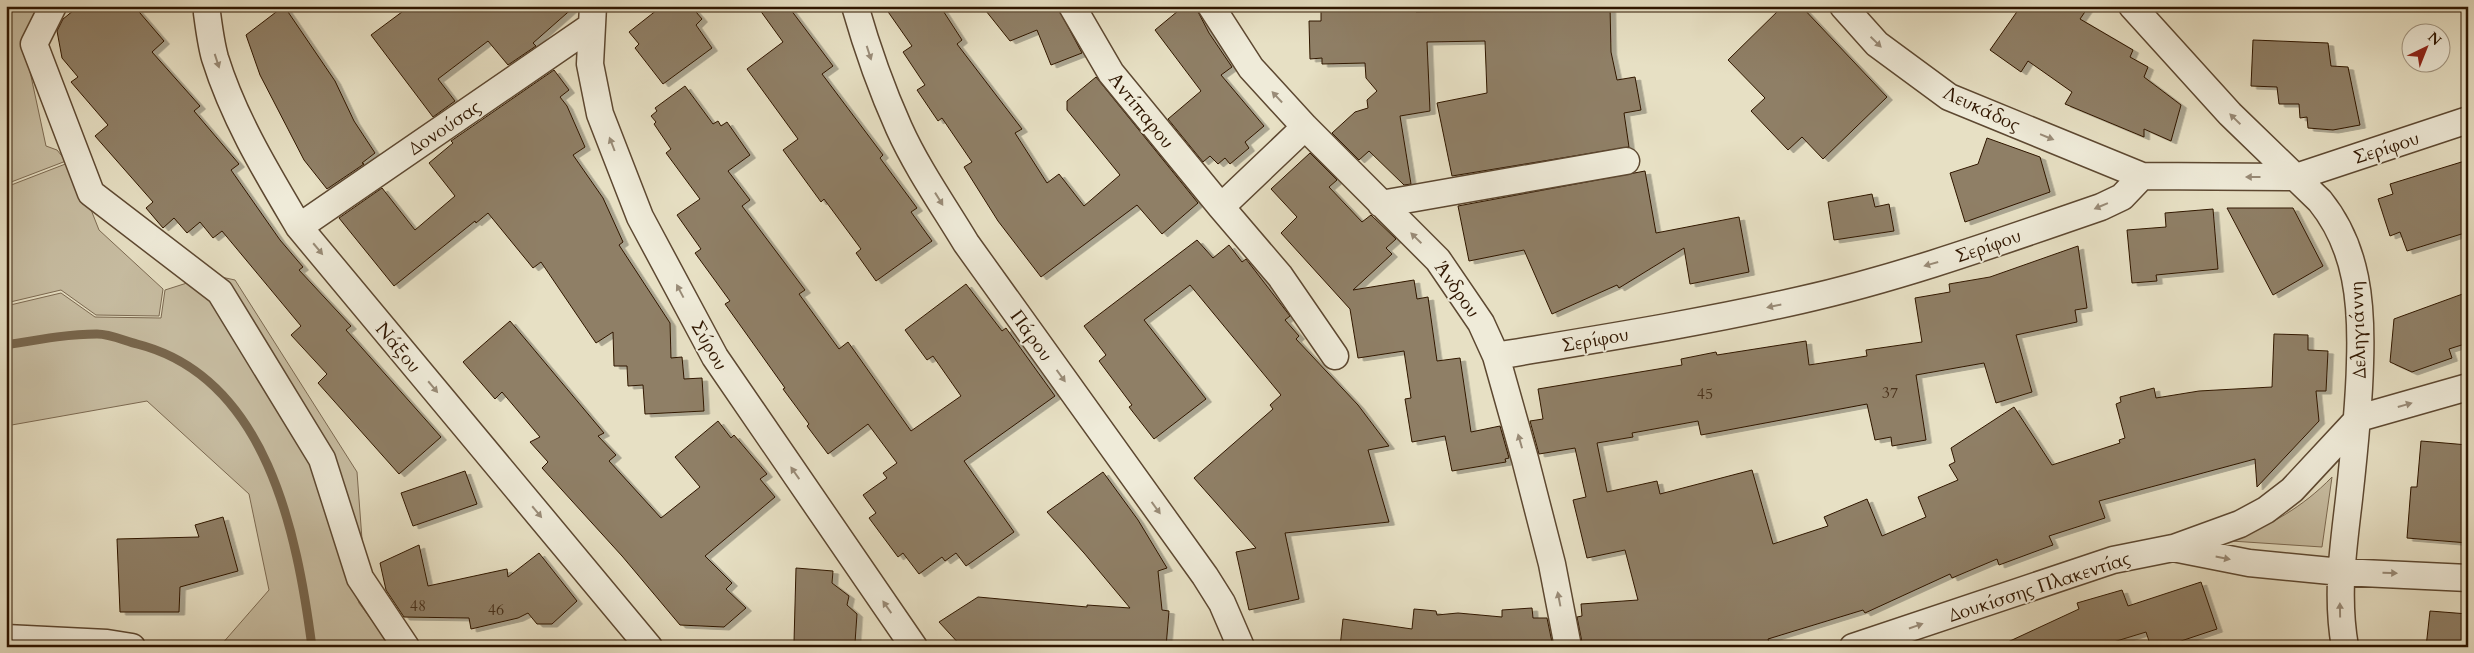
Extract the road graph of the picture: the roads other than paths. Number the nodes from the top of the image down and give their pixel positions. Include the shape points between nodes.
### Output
1 (53, 6) edge
2 (855, 6) edge
3 (1072, 6) edge
4 (1211, 6) edge
5 (1843, 6) edge
6 (2132, 6) edge
7 (202, 9) edge
8 (592, 16) edge
9 (2468, 120) edge
10 (1305, 127) junction
11 (1626, 161) dead end
12 (2142, 176) junction
13 (2296, 177) junction
14 (1381, 204) junction
15 (1221, 207) junction
16 (298, 226) junction
17 (1334, 356) dead end
18 (1496, 356) junction
19 (2468, 387) edge
20 (2358, 418) junction
21 (2173, 548) junction
22 (2341, 572) junction
23 (2468, 578) edge
24 (21, 641) edge
25 (132, 647) edge
26 (406, 647) edge
27 (649, 647) edge
28 (914, 647) edge
29 (1241, 647) edge
30 (1568, 647) edge
31 (1853, 647) edge
32 (2345, 647) edge

1 - 26 street via 34,44 90,193 220,292 322,459 360,578
2 -> 29 street, Πάρου via 870,58 900,129 934,191 966,242 1205,576
3 - 15 street, Αντίπαρου via 1111,73
10 -> 4 street, Άνδρου via 1251,68
5 -> 12 street, Λευκάδος via 1877,44 1949,97
13 -> 6 street, Δεληγιάννη via 2230,114
7 -> 16 street, Νάξου via 215,57 236,113 264,170
8 - 16 street, Δονούσας
28 -> 8 street, Σύρου via 715,356 640,217 600,114 590,64
9 - 13 street, Σερίφου
10 - 14 street, Άνδρου
10 - 15 street
11 - 14 street
13 -> 12 street, Σερίφου
12 -> 18 street, Σερίφου via 2122,197 2101,207 1962,255 1803,300 1686,324
13 - 20 street, Δεληγιάννη via 2333,217 2352,261 2359,290 2361,337
18 -> 14 street, Άνδρου via 1481,324 1438,260
15 - 17 street, Αντίπαρου via 1280,276
16 -> 27 street, Νάξου
30 -> 18 street, Άνδρου via 1552,564
20 -> 19 street
20 - 21 street via 2292,490 2266,510 2240,524
20 - 22 street, Δεληγιάννη
21 -> 22 street, Δουκίσσης Πλακεντίας via 2249,563
31 -> 21 street, Δουκίσσης Πλακεντίας via 2113,560
22 -> 23 street, Δουκίσσης Πλακεντίας
32 -> 22 street, Δεληγιάννη via 2340,615
24 - 25 street

